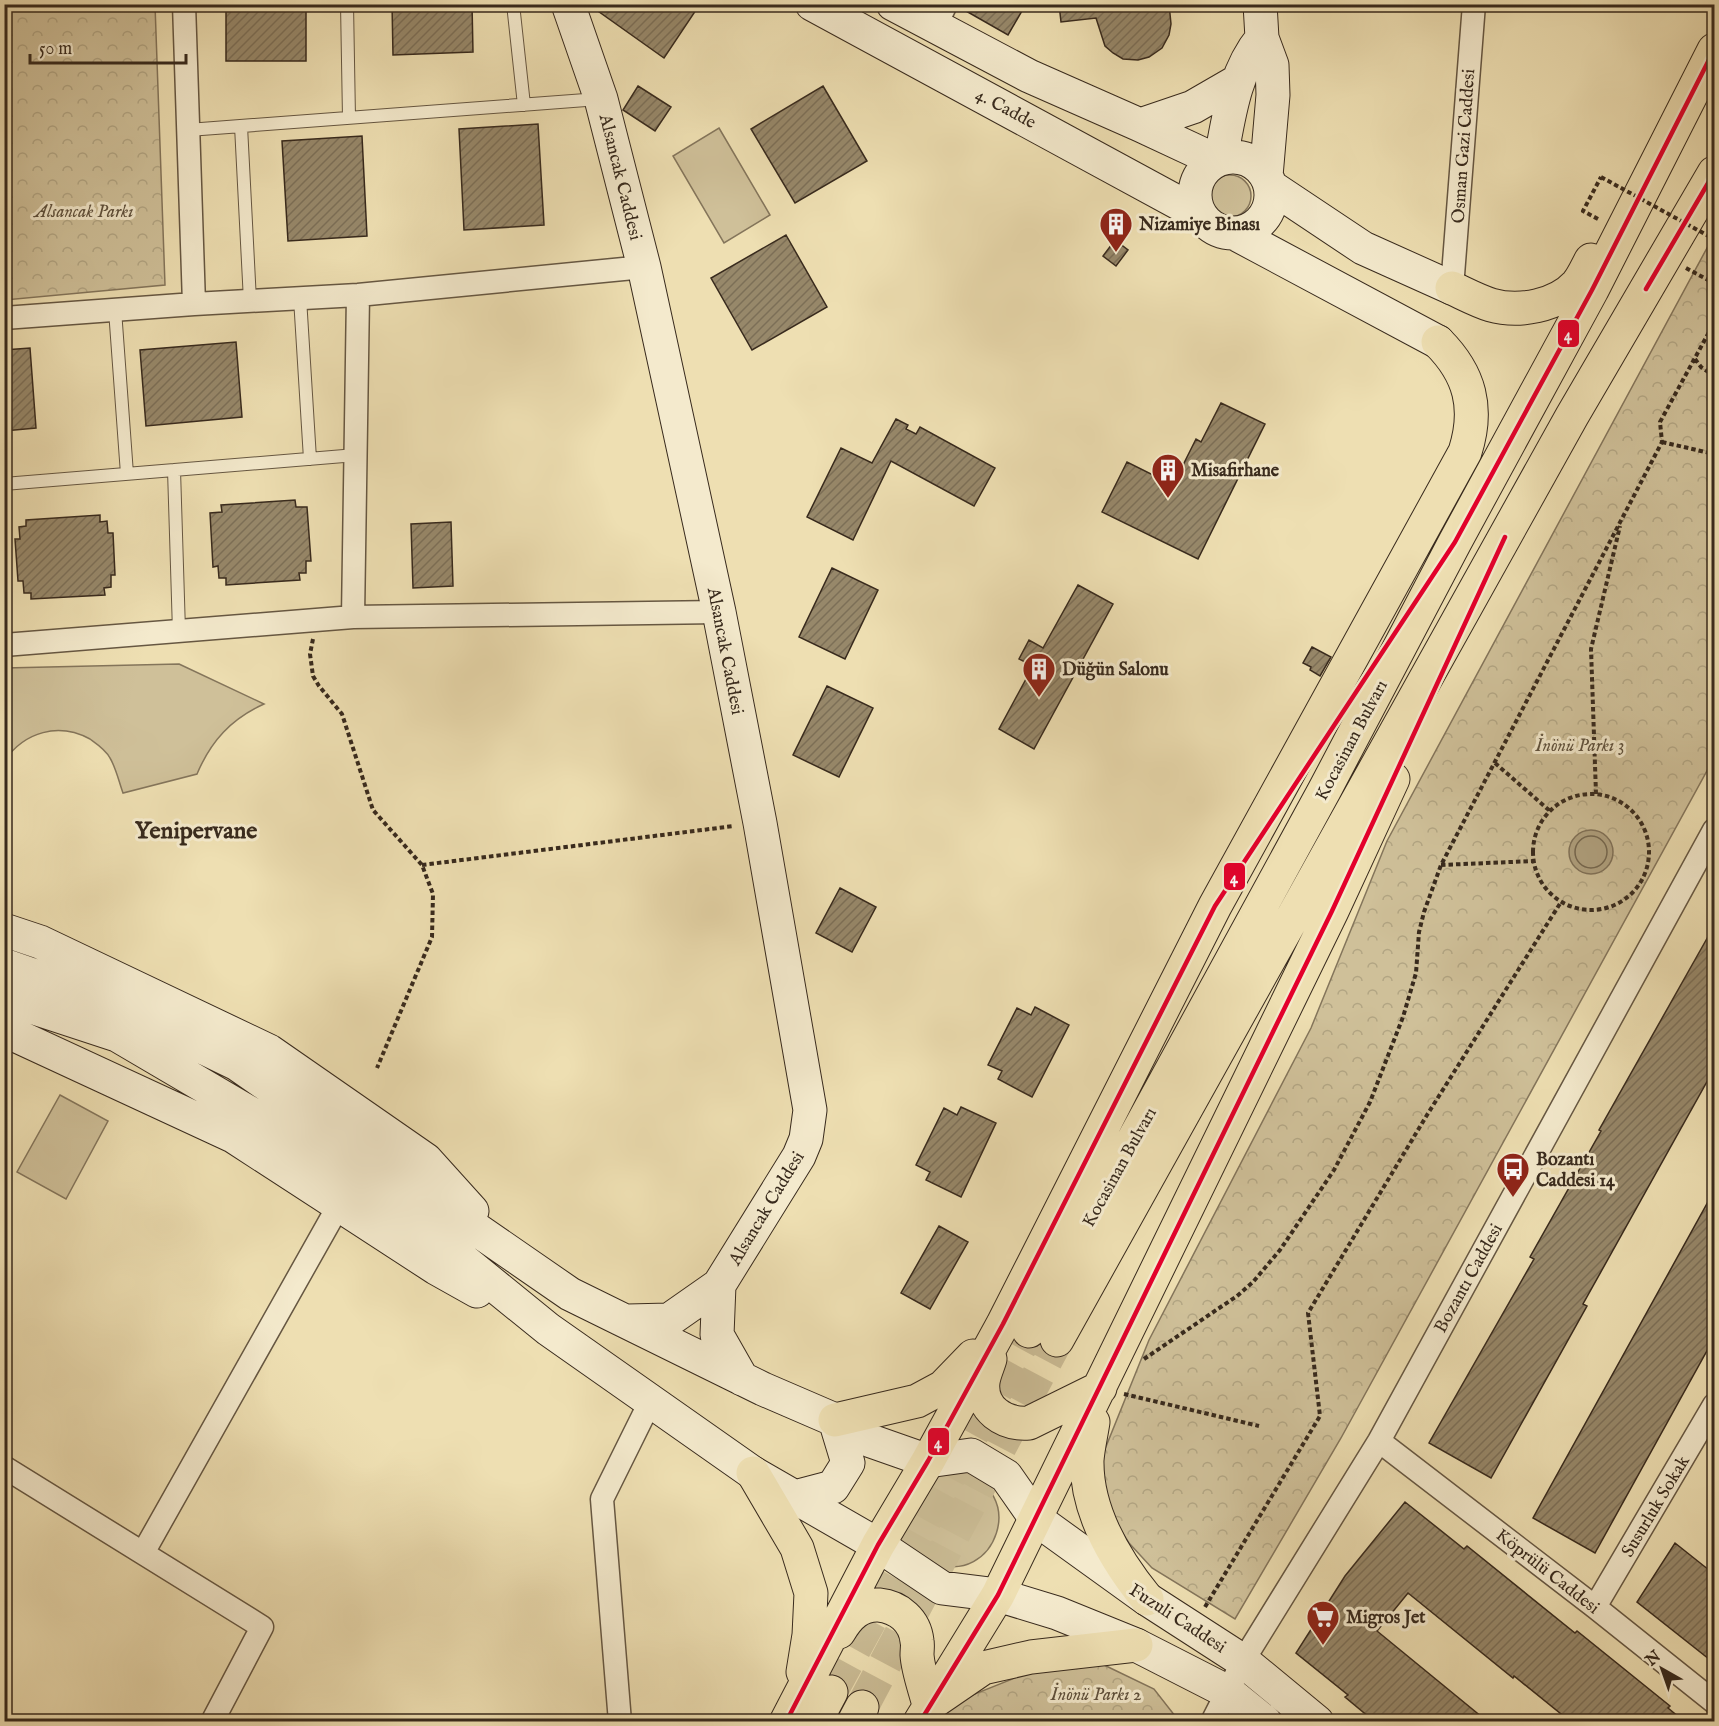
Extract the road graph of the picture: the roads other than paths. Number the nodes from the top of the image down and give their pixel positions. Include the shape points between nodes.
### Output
1 (184, 4) edge
2 (347, 4) edge
3 (513, 4) edge
4 (568, 4) edge
5 (812, 4) edge
6 (893, 4) edge
7 (1260, 4) edge
8 (1474, 4) edge
9 (940, 16) edge
10 (1262, 38) junction
11 (1713, 53) edge
12 (1238, 81) junction
13 (601, 99) junction
14 (524, 105) junction
15 (349, 118) junction
16 (1140, 125) junction
17 (241, 126) junction
18 (188, 130) junction
19 (1218, 159) junction
20 (1714, 173) edge
21 (1268, 181) junction
22 (1199, 214) junction
23 (1236, 234) junction
24 (644, 267) junction
25 (1452, 288) junction
26 (358, 295) junction
27 (300, 298) junction
28 (250, 301) junction
29 (194, 304) junction
30 (115, 310) junction
31 (4, 318) edge
32 (1438, 342) joint
33 (356, 455) junction
34 (310, 459) junction
35 (174, 470) junction
36 (127, 474) junction
37 (4, 484) edge
38 (1455, 542) junction
39 (1502, 543) junction
40 (719, 612) junction
41 (353, 617) junction
42 (179, 631) junction
43 (4, 645) edge
44 (1714, 830) edge
45 (1215, 906) junction
46 (4, 930) edge
47 (4, 966) edge
48 (4, 998) edge
49 (4, 1030) edge
50 (339, 1205) junction
51 (509, 1252) junction
52 (719, 1285) junction
53 (625, 1321) junction
54 (548, 1329) junction
55 (1030, 1332) junction
56 (742, 1378) junction
57 (1100, 1388) junction
58 (650, 1402) junction
59 (1714, 1405) edge
60 (835, 1420) junction
61 (1379, 1441) junction
62 (928, 1461) junction
63 (4, 1467) edge
64 (753, 1473) junction
65 (795, 1497) junction
66 (1036, 1519) junction
67 (878, 1545) junction
68 (143, 1553) junction
69 (998, 1595) junction
70 (1148, 1599) junction
71 (1595, 1607) junction
72 (1136, 1645) junction
73 (1244, 1661) junction
74 (831, 1692) tunnel mouth
75 (1228, 1692) junction
76 (1714, 1702) edge
77 (925, 1713) edge
78 (800, 1714) edge
79 (213, 1722) edge
80 (620, 1722) edge
81 (1212, 1722) edge
82 (1265, 1722) edge
83 (1317, 1722) edge

1 - 18 street
2 - 15 lane
3 - 14 lane
4 - 13 street, Alsancak Caddesi
5 - 22 street, 4. Cadde
6 - 9 street
7 - 10 street
8 - 25 street, Osman Gazi Caddesi
9 - 16 street via 1029,76
10 - 12 street via 1248,54
10 - 21 street via 1272,65
11 - 25 highway via 1578,283 1551,301 1521,308 1490,304
11 - 38 highway, Kocasinan Bulvarı via 1592,290
12 - 16 street via 1192,107
12 - 19 street
13 - 14 lane
13 - 24 street, Alsancak Caddesi
14 - 15 lane
15 - 17 lane
16 - 19 street
17 - 18 lane
17 - 28 lane
18 - 29 street
19 - 21 street via 1252,161
19 - 22 street via 1200,174 1196,184
20 - 39 highway, Kocasinan Bulvarı
21 - 23 street via 1271,197 1264,218
21 - 25 street via 1363,248
22 - 23 street via 1212,228
23 - 32 street
24 - 26 street
24 - 40 street, Alsancak Caddesi
26 - 27 street
26 - 33 street
27 - 28 street
27 - 34 lane
28 - 29 street
29 - 30 street
30 - 31 street
30 - 36 lane
32 - 45 highway via 1457,364 1469,391 1472,422 1465,452
33 - 34 lane
33 - 41 street
34 - 35 lane
35 - 36 lane
35 - 42 lane
36 - 37 lane
38 - 45 highway
38 - 55 highway, Kocasinan Bulvarı
39 - 55 highway, Kocasinan Bulvarı
39 - 57 highway via 1332,911
40 - 41 street
40 - 52 street, Alsancak Caddesi via 808,1091 809,1123 799,1156
41 - 42 street
42 - 43 street
44 - 61 street, Bozantı Caddesi
45 - 55 highway
46 - 51 street via 40,942 269,1051 426,1160
47 - 51 street via 105,1000 237,1064
48 - 54 street via 117,1035 277,1129 431,1234
49 - 50 street via 233,1136
50 - 54 street via 436,1268
50 - 68 street
51 - 53 street via 570,1294
52 - 53 street, Alsancak Caddesi via 669,1320
52 - 56 street, Alsancak Caddesi via 717,1335
53 - 56 street
54 - 58 street
55 - 57 highway via 983,1383 987,1402 999,1417 1029,1423
55 - 60 highway via 917,1401
55 - 62 highway
56 - 60 street
57 - 66 highway
57 - 70 highway via 1087,1458 1090,1487 1110,1544
58 - 64 street
58 - 80 street via 602,1498
59 - 71 street, Susurluk Sokak
60 - 62 street via 871,1442
60 - 65 street via 848,1462 832,1487
61 - 71 street, Köprülü Caddesi
61 - 73 street, Bozantı Caddesi
62 - 66 street via 971,1455 1006,1476
62 - 67 highway
63 - 68 street
64 - 65 street
64 - 78 highway via 796,1548 811,1593
65 - 67 street
66 - 69 highway
66 - 70 street, Fuzuli Caddesi
67 - 69 street via 942,1588
67 - 78 highway
68 - 79 street via 262,1627
69 - 72 street, Fuzuli Caddesi via 1057,1613
69 - 77 highway
70 - 73 street, Fuzuli Caddesi
71 - 76 street, Köprülü Caddesi
72 - 75 street, Fuzuli Caddesi
72 - 77 highway via 1031,1657 983,1668
73 - 75 street, Bozantı Caddesi
73 - 83 street, Fuzuli Caddesi
74 - 78 highway
75 - 81 street, Bozantı Caddesi
75 - 82 street, Fuzuli Caddesi
77 - 78 highway via 916,1633 904,1615 875,1605 847,1618

